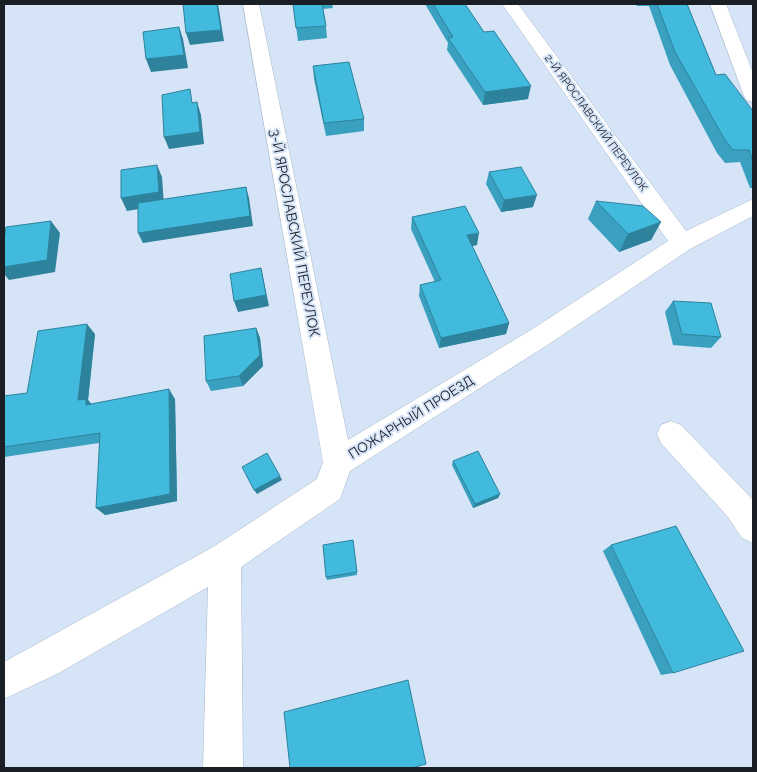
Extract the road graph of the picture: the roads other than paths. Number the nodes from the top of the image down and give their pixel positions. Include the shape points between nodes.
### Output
1 (251, 4) edge
2 (510, 4) edge
3 (718, 4) edge
4 (753, 96) edge
5 (753, 207) edge
6 (682, 243) junction
7 (671, 434) dead end
8 (338, 462) junction
9 (753, 527) edge
10 (225, 559) junction
11 (4, 681) edge
12 (223, 768) edge

1 - 8 street, 3-Й ЯРОСЛАВСКИЙ ПЕРЕУЛОК
2 - 6 street, 2-Й ЯРОСЛАВСКИЙ ПЕРЕУЛОК
3 - 4 street
5 - 6 street, ПОЖАРНЫЙ ПРОЕЗД
6 - 8 street, ПОЖАРНЫЙ ПРОЕЗД
7 - 9 street via 739,506
8 - 10 street, ПОЖАРНЫЙ ПРОЕЗД via 329,489
10 - 11 street, ПОЖАРНЫЙ ПРОЕЗД
10 - 12 street

